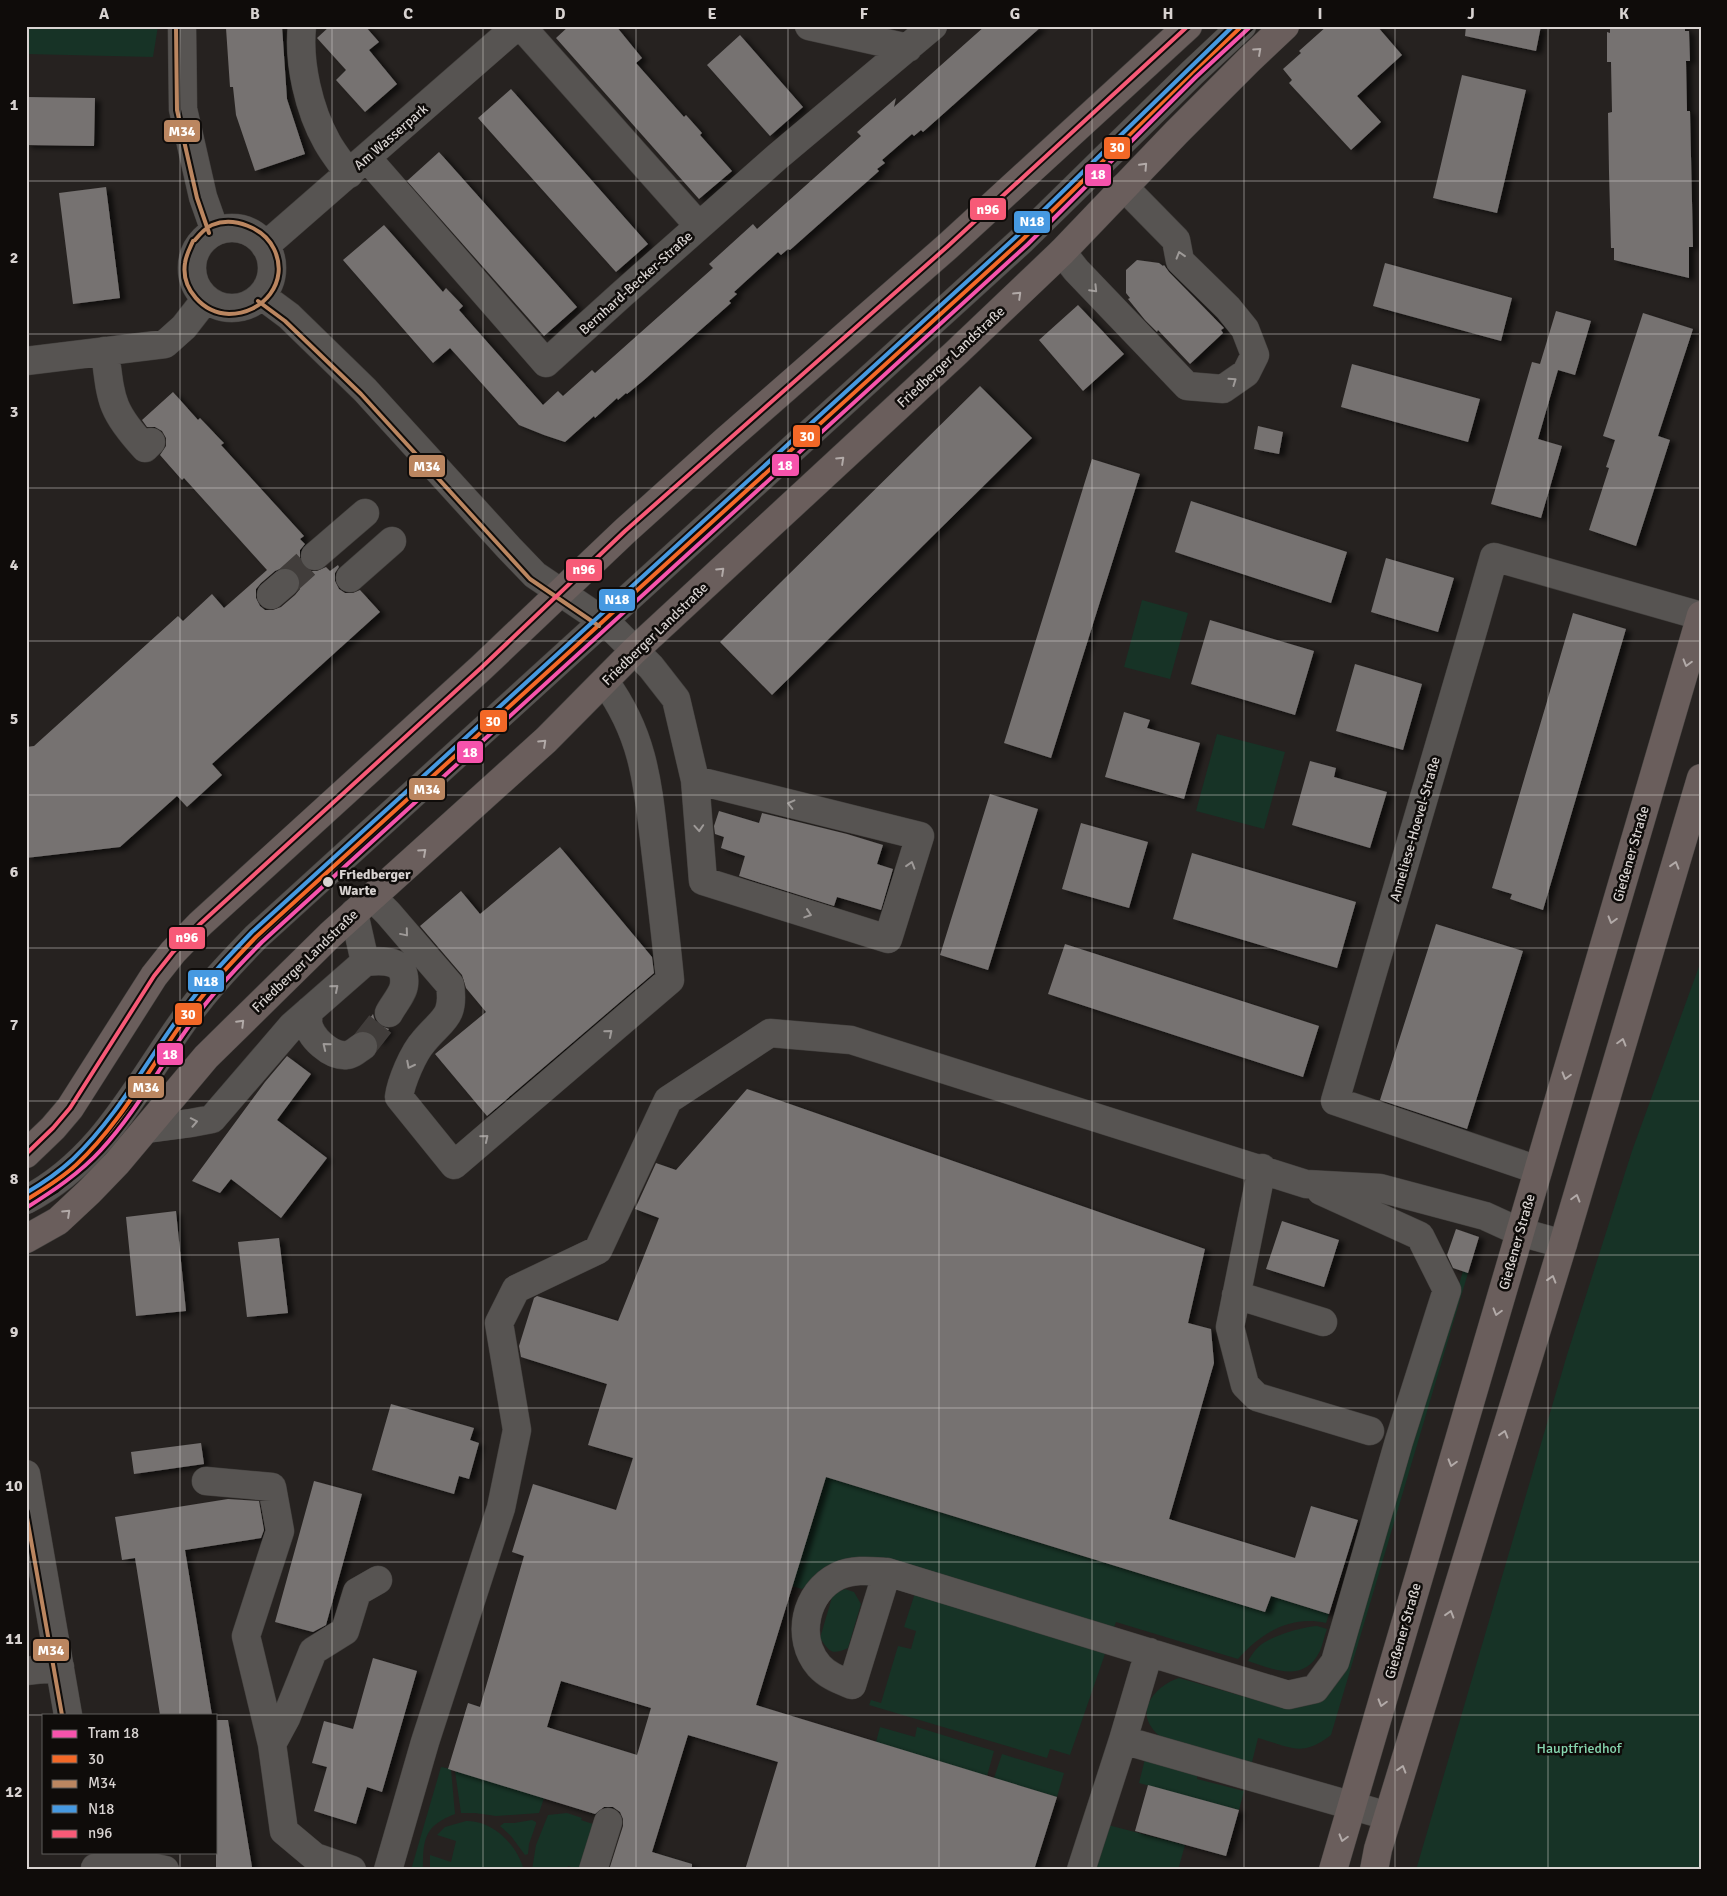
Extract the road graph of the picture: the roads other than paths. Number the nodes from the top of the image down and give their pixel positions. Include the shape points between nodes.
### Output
1 (182, 26) edge
2 (302, 26) edge
3 (517, 26) edge
4 (521, 26) edge
5 (809, 26) edge
6 (933, 26) edge
7 (1188, 26) edge
8 (1242, 26) edge
9 (1285, 26) edge
10 (908, 48) junction
11 (358, 166) junction
12 (1124, 187) junction
13 (699, 226) junction
14 (215, 231) junction
15 (265, 246) junction
16 (1062, 252) junction
17 (262, 296) junction
18 (205, 300) junction
19 (105, 351) junction
20 (26, 361) edge
21 (151, 442) dead end
22 (365, 513) dead end
23 (392, 541) dead end
24 (316, 556) tunnel mouth
25 (350, 578) dead end
26 (561, 592) junction
27 (1701, 616) edge
28 (603, 621) junction
29 (634, 651) junction
30 (605, 682) junction
31 (1701, 778) edge
32 (695, 780) junction
33 (363, 905) junction
34 (365, 962) junction
35 (310, 1010) junction
36 (389, 1013) tunnel mouth
37 (363, 1046) tunnel mouth
38 (52, 1128) junction
39 (146, 1128) junction
40 (26, 1154) edge
41 (1262, 1168) junction
42 (1538, 1170) junction
43 (26, 1171) edge
44 (1306, 1184) junction
45 (26, 1200) edge
46 (1520, 1232) junction
47 (26, 1239) edge
48 (1563, 1244) junction
49 (1236, 1295) junction
50 (1323, 1322) dead end
51 (1370, 1431) dead end
52 (26, 1474) edge
53 (206, 1482) dead end
54 (887, 1572) dead end
55 (378, 1580) dead end
56 (1150, 1652) junction
57 (60, 1667) junction
58 (26, 1671) edge
59 (68, 1714) edge
60 (1123, 1740) junction
61 (272, 1744) junction
62 (1352, 1806) junction
63 (1388, 1816) junction
64 (608, 1822) dead end
65 (94, 1863) edge
66 (165, 1870) edge
67 (352, 1870) edge
68 (388, 1870) edge
69 (592, 1870) edge
70 (1081, 1870) edge
71 (1333, 1870) edge
72 (1374, 1870) edge

1 - 14 street via 183,109
2 - 11 street, Bernhard-Becker-Straße via 303,70 313,109 327,142
3 - 11 street, Am Wasserpark
4 - 13 street
5 - 10 street
6 - 10 street, Bernhard-Becker-Straße
7 - 26 main road via 948,246 703,460
8 - 28 street via 1022,240
12 -> 9 main road, Friedberger Landstraße
10 - 13 street, Bernhard-Becker-Straße
11 - 13 street, Bernhard-Becker-Straße via 546,363
11 - 15 street, Am Wasserpark
12 - 16 main road, Friedberger Landstraße
16 -> 12 street via 1187,386 1223,389 1246,373 1255,355 1246,329 1180,261 1176,240
14 - 15 street via 237,228
14 - 18 street via 199,244 191,264 193,281
15 - 17 street via 269,252 272,277
29 -> 16 main road, Friedberger Landstraße
17 - 18 street via 246,306 220,307
17 - 26 street via 289,316 365,390 535,575
18 - 19 street via 184,327 165,344
19 - 20 street
19 - 21 street via 110,393 119,416 145,448
22 - 24 street
23 - 25 street
26 - 28 street
26 - 38 main road via 173,952 137,1001 70,1108
27 -> 42 main road, Gießener Straße
27 - 42 street, Anneliese-Hoevel-Straße via 1494,557 1335,1101
28 - 29 street
28 - 45 street via 256,936 199,1000 128,1106 96,1144 59,1179
29 - 30 main road, Friedberger Landstraße
29 - 32 street via 676,699
33 -> 30 main road, Friedberger Landstraße via 546,740
33 -> 30 street via 388,913 450,986 452,998 447,1017 422,1042 401,1083 399,1097 454,1165 670,980 647,776 638,741
48 -> 31 main road
32 -> 32 street via 703,881 888,939 920,836
33 - 34 street
39 -> 33 main road, Friedberger Landstraße via 206,1057
35 -> 34 street
34 - 36 street via 383,960 395,963 403,973 404,986
37 -> 35 street via 348,1056 338,1055 325,1047 313,1034 308,1022
39 -> 35 street via 212,1119 292,1026
38 - 40 main road
38 - 43 street
47 -> 39 main road, Friedberger Landstraße via 58,1221 117,1163
41 - 44 street
41 - 49 street
41 - 68 street via 852,1040 770,1034 668,1100 598,1250 516,1289 499,1323 517,1430 503,1498
42 - 46 main road, Gießener Straße
44 - 46 street via 1380,1188 1485,1216
44 - 56 street via 1420,1236 1447,1290 1335,1662 1315,1688 1288,1695
46 - 48 street
46 -> 62 main road, Gießener Straße
63 -> 48 main road
49 - 50 street
49 - 51 street via 1230,1327 1245,1385 1256,1397
52 - 57 street
53 - 61 street via 272,1487 280,1531 246,1636
54 - 56 street
55 - 61 street via 357,1592 345,1631 313,1651
56 - 60 street
57 - 58 street
57 - 59 street
60 - 62 street
60 - 70 street
61 - 67 street via 284,1831 315,1857
62 - 63 street
62 -> 71 main road, Gießener Straße
63 - 72 main road
64 - 69 street
65 - 66 street via 126,1862

